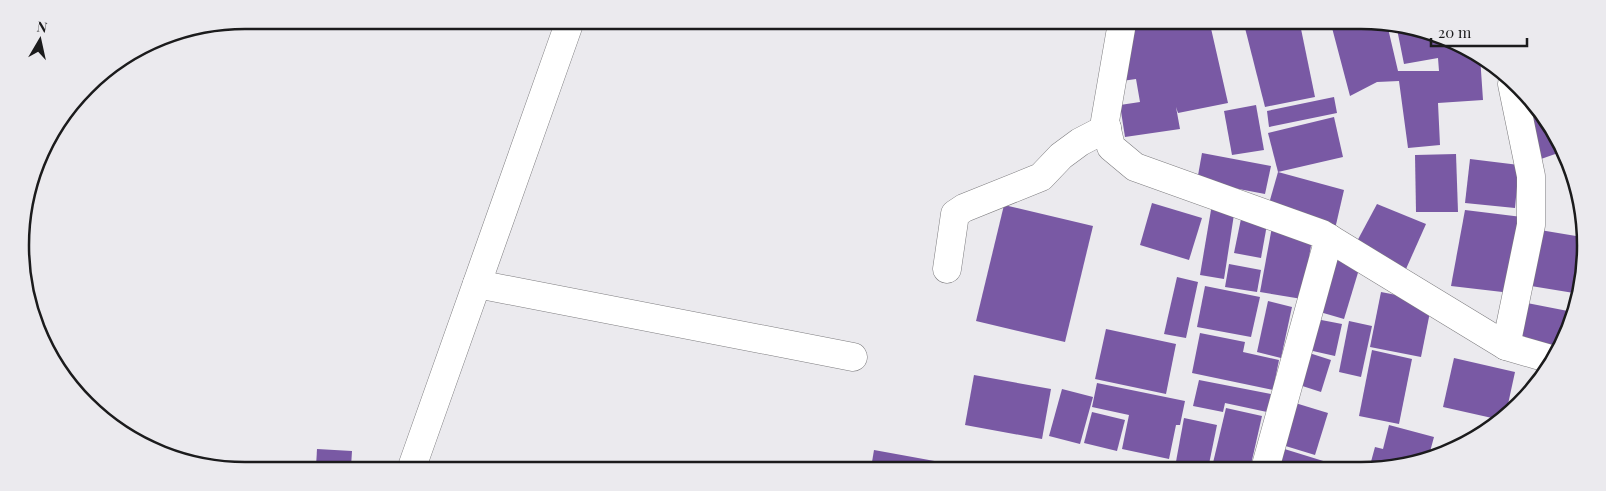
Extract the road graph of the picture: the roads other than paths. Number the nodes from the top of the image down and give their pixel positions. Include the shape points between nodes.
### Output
1 (567, 29) edge
2 (1121, 29) edge
3 (1514, 92) edge
4 (1107, 128) junction
5 (1329, 238) junction
6 (947, 269) dead end
7 (477, 284) junction
8 (1506, 346) junction
9 (853, 357) dead end
10 (1546, 358) edge
11 (414, 462) edge
12 (1267, 462) edge

1 - 7 street
2 - 4 street via 1105,121
3 - 8 street via 1531,176 1531,225
4 - 5 street via 1111,148 1135,167
4 - 6 street via 1061,156 1041,177 956,214
5 - 8 street
5 - 12 street
7 - 9 street
7 - 11 street
8 - 10 street

